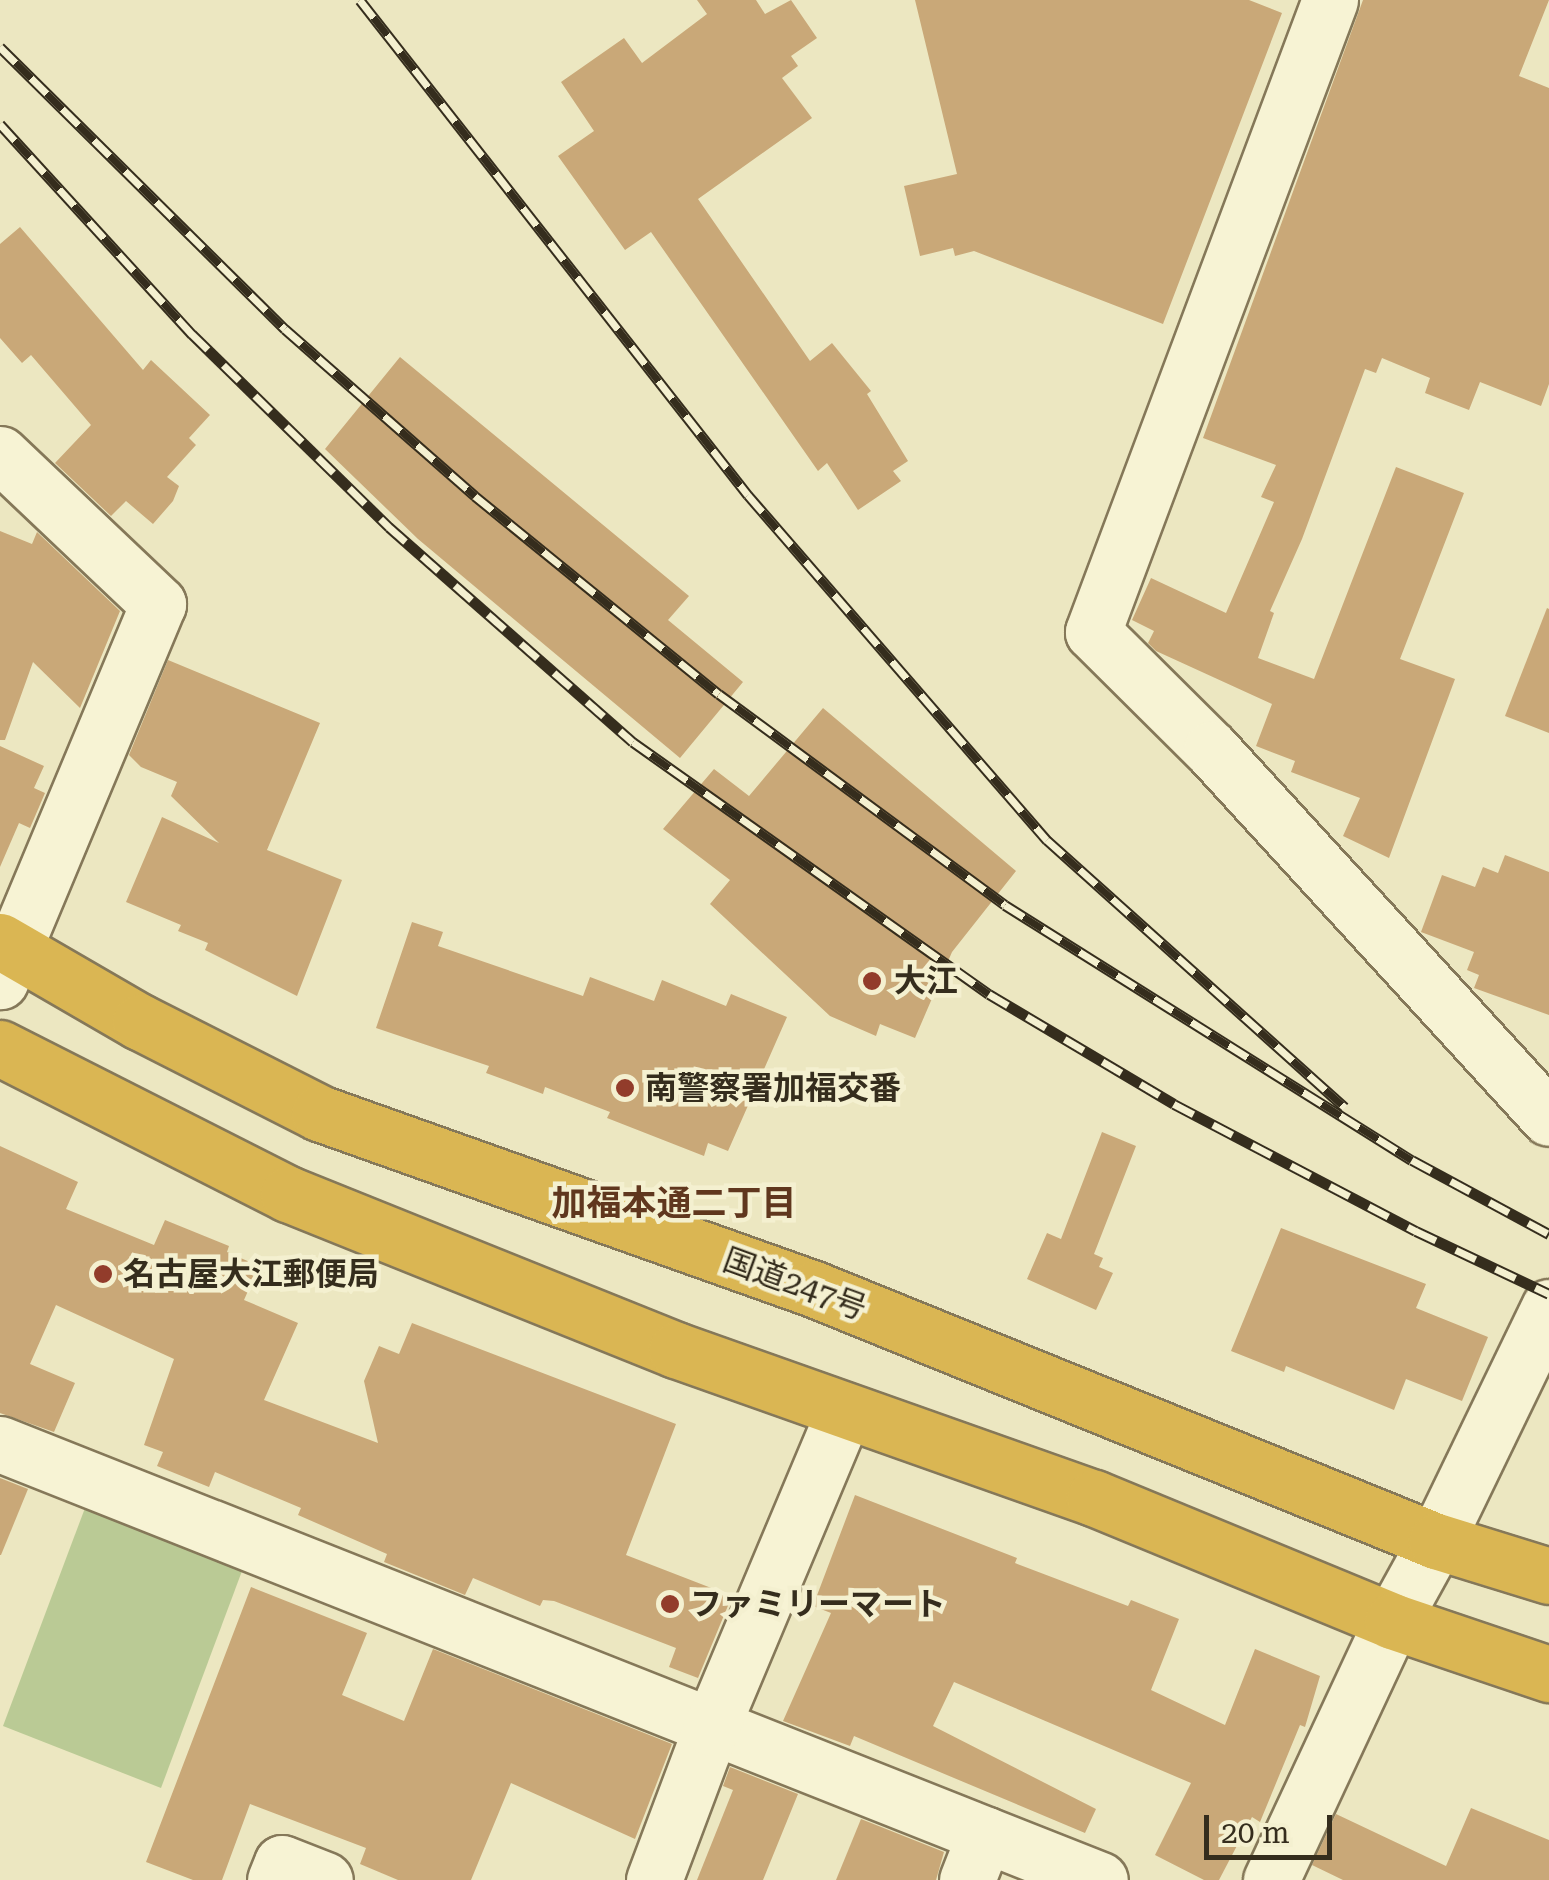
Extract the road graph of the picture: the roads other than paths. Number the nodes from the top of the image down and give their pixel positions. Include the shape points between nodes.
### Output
1 (1330, 0) edge
2 (0, 454) edge
3 (5, 957) edge
4 (0, 1048) edge
5 (1549, 1118) edge
6 (1549, 1306) edge
7 (844, 1412) junction
8 (0, 1444) edge
9 (1436, 1541) junction
10 (1549, 1576) edge
11 (1392, 1621) junction
12 (1549, 1674) edge
13 (711, 1728) junction
14 (976, 1857) edge
15 (275, 1880) edge
16 (326, 1880) edge
17 (654, 1880) edge
18 (1100, 1880) edge
19 (1271, 1880) edge

1 - 5 street via 1093,632 1211,749
2 - 3 street via 158,604
3 - 9 highway, 国道247号 via 319,1113 814,1289
4 - 7 highway via 288,1194
6 - 9 street
7 - 11 highway via 1094,1498
7 - 13 street
8 - 13 street
9 - 10 highway, 国道247号
9 - 11 street
11 - 12 highway
11 - 19 street
13 - 14 street
13 - 17 street
14 - 18 street
15 - 16 street via 282,1863

